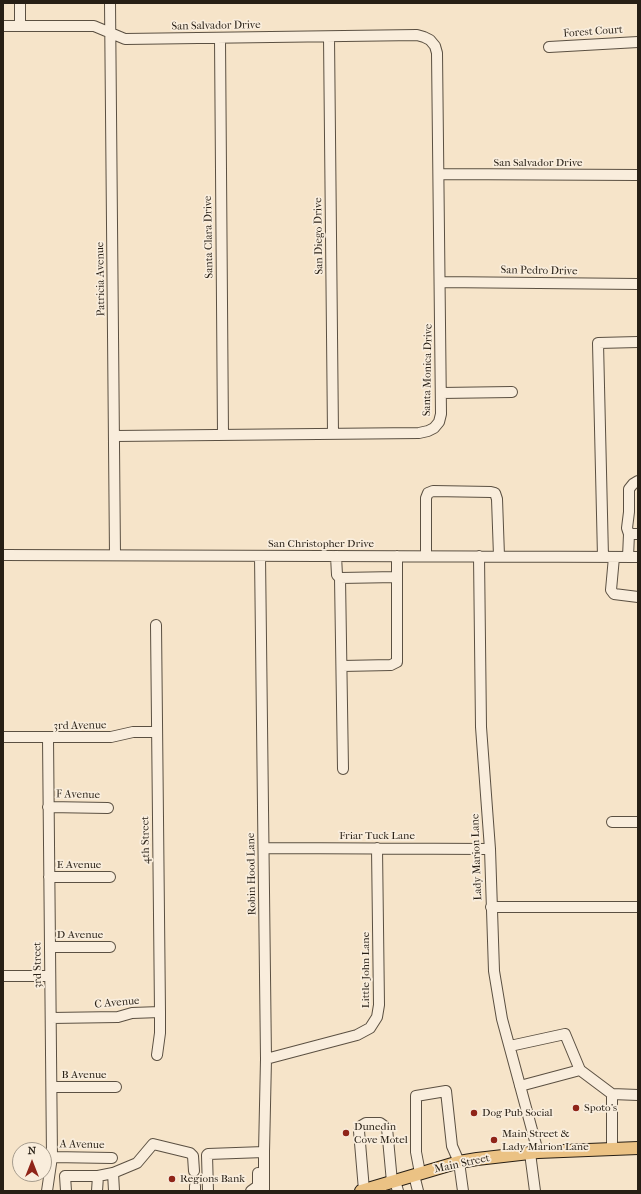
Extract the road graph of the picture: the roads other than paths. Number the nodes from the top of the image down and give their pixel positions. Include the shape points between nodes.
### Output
1 (20, 3) edge
2 (110, 3) edge
3 (3, 26) edge
4 (20, 26) junction
5 (110, 33) junction
6 (329, 37) junction
7 (220, 39) junction
8 (430, 40) joint
9 (638, 42) edge
10 (550, 47) dead end
11 (439, 174) junction
12 (638, 175) edge
13 (440, 282) junction
14 (638, 284) edge
15 (638, 342) edge
16 (512, 392) dead end
17 (442, 393) junction
18 (333, 434) junction
19 (223, 435) junction
20 (115, 436) junction
21 (638, 481) edge
22 (633, 534) edge
23 (3, 555) edge
24 (115, 555) junction
25 (260, 556) junction
26 (336, 556) junction
27 (397, 556) junction
28 (426, 556) junction
29 (479, 556) junction
30 (499, 556) junction
31 (603, 557) junction
32 (614, 557) junction
33 (633, 557) edge
34 (397, 577) junction
35 (340, 578) junction
36 (638, 597) edge
37 (156, 625) dead end
38 (342, 666) junction
39 (156, 732) junction
40 (3, 737) edge
41 (48, 738) junction
42 (343, 769) dead end
43 (48, 807) junction
44 (108, 808) dead end
45 (612, 822) dead end
46 (638, 822) edge
47 (264, 848) junction
48 (377, 848) junction
49 (490, 849) junction
50 (49, 877) junction
51 (110, 877) dead end
52 (491, 907) junction
53 (638, 907) edge
54 (50, 947) junction
55 (110, 947) dead end
56 (3, 976) edge
57 (50, 976) junction
58 (160, 1012) junction
59 (52, 1018) junction
60 (510, 1046) junction
61 (157, 1055) dead end
62 (266, 1059) junction
63 (580, 1070) junction
64 (520, 1086) junction
65 (52, 1087) junction
66 (116, 1087) dead end
67 (612, 1094) junction
68 (638, 1095) edge
69 (52, 1142) edge
70 (638, 1148) edge
71 (612, 1149) junction
72 (261, 1152) junction
73 (534, 1152) junction
74 (52, 1157) edge
75 (112, 1158) dead end
76 (459, 1162) junction
77 (194, 1172) dead end
78 (113, 1173) junction
79 (417, 1174) junction
80 (98, 1176) junction
81 (395, 1184) edge
82 (259, 1188) edge
83 (365, 1190) edge
84 (66, 1191) edge
85 (97, 1191) edge
86 (114, 1191) edge
87 (208, 1191) edge
88 (418, 1191) edge
89 (463, 1191) edge
90 (535, 1191) edge

1 - 4 street
2 - 5 street, Patricia Avenue
3 - 4 street, San Salvador Drive
4 - 5 street, San Salvador Drive via 94,26
5 - 7 street, San Salvador Drive via 125,39
5 - 20 street, Patricia Avenue
6 - 7 street, San Salvador Drive
6 - 8 street, San Salvador Drive via 417,35
6 - 18 street, San Diego Drive
7 - 19 street, Santa Clara Drive
8 - 11 street, Santa Monica Drive via 437,53
9 - 10 street, Forest Court
11 - 12 street, San Salvador Drive
11 - 13 street, Santa Monica Drive
13 - 14 street, San Pedro Drive
13 - 17 street, Santa Monica Drive
15 - 31 street via 598,343
16 - 17 street
17 - 18 street, Santa Monica Drive via 442,414 439,422 428,431
18 - 19 street, Santa Monica Drive
19 - 20 street, Santa Monica Drive
20 - 24 street, Patricia Avenue
21 - 22 street via 629,489 627,528
22 - 33 street
23 - 24 street, San Christopher Drive
24 - 25 street, San Christopher Drive
25 - 26 street, San Christopher Drive
25 - 47 street, Robin Hood Lane
26 - 27 street, San Christopher Drive
26 - 35 street via 337,575
27 - 28 street, San Christopher Drive
27 - 34 street
28 - 29 street, San Christopher Drive
28 - 30 street via 426,498 428,493 433,491 495,493
29 - 30 street, San Christopher Drive
29 - 49 street, Lady Marion Lane via 481,727
30 - 31 street, San Christopher Drive
31 - 32 street, San Christopher Drive
32 - 33 street, San Christopher Drive
32 - 36 street via 611,590 614,594
34 - 35 street
34 - 38 street via 397,662
35 - 38 street
37 - 39 street, 4th Street
38 - 42 street
39 - 41 street, 3rd Avenue via 133,732 111,737
39 - 58 street, 4th Street
40 - 41 street, 3rd Avenue
41 - 43 street, 3rd Street
43 - 44 street, F Avenue
43 - 50 street, 3rd Street
45 - 46 street
47 - 48 street, Friar Tuck Lane
47 - 62 street, Robin Hood Lane
48 - 49 street, Friar Tuck Lane
48 - 62 street, Little John Lane via 377,1017 370,1028 357,1035
49 - 52 street, Lady Marion Lane
50 - 51 street, E Avenue
50 - 54 street, 3rd Street
52 - 53 street
52 - 60 street, Lady Marion Lane via 494,971
54 - 55 street, D Avenue
54 - 57 street, 3rd Street
56 - 57 street
57 - 59 street, 3rd Street
58 - 59 street, C Avenue via 132,1013 118,1017
58 - 61 street, 4th Street
59 - 65 street, 3rd Street
60 - 63 street via 565,1034
60 - 64 street, Lady Marion Lane
62 - 72 street, Robin Hood Lane
63 - 64 street
63 - 67 street
64 - 73 street, Lady Marion Lane
65 - 66 street, B Avenue
65 - 69 street, 3rd Street
67 - 68 street
67 - 71 street
70 - 71 main road, Main Street
71 - 73 main road, Main Street
72 - 82 street, Robin Hood Lane
72 - 87 street via 208,1154
73 - 76 main road, Main Street
73 - 90 street, Lady Marion Lane
74 - 75 street, A Avenue
76 - 79 main road, Main Street
76 - 79 street via 452,1146 446,1091 416,1096
76 - 89 street
77 - 78 street via 193,1156 153,1144 137,1164
78 - 80 street
78 - 86 street
79 - 81 main road, Main Street
79 - 88 street
80 - 84 street via 66,1176
80 - 85 street
81 - 83 main road, Main Street
81 - 83 street via 386,1128 380,1123 366,1123 359,1131

